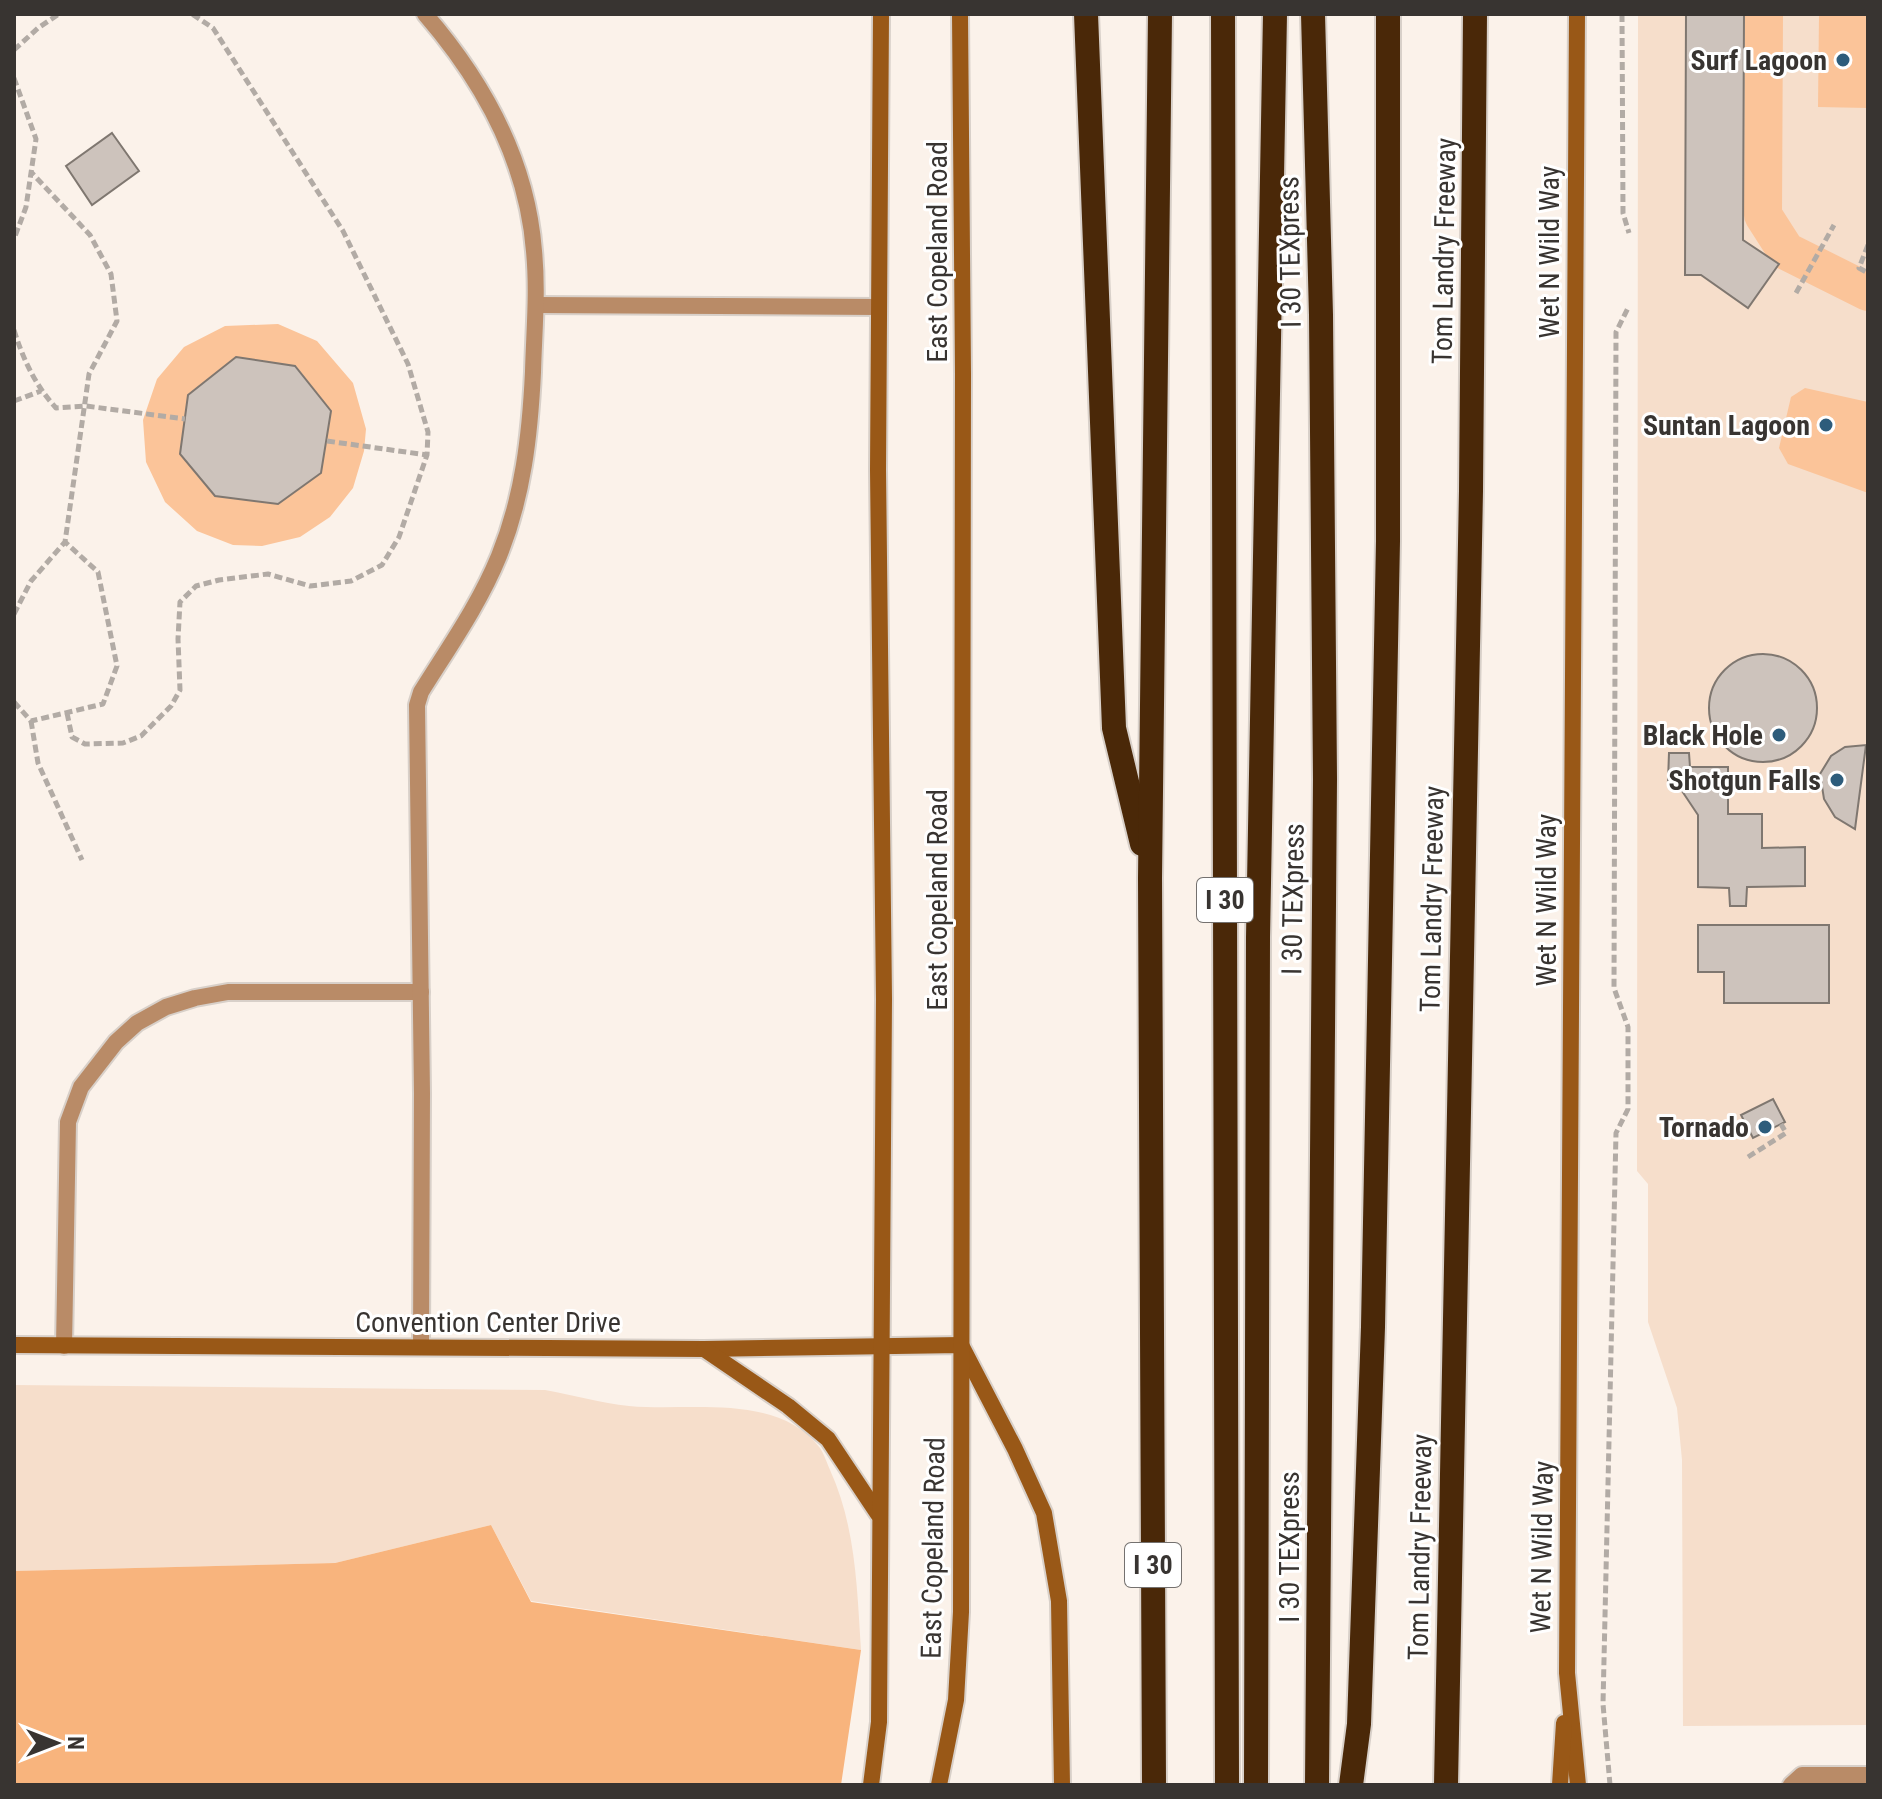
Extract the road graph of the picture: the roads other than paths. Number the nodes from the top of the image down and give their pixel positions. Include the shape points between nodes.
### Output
1 (425, 14) edge
2 (881, 14) edge
3 (960, 14) edge
4 (1086, 14) edge
5 (1160, 14) edge
6 (1223, 14) edge
7 (1275, 14) edge
8 (1313, 14) edge
9 (1388, 14) edge
10 (1475, 14) edge
11 (1577, 14) edge
12 (536, 305) junction
13 (878, 307) junction
14 (1150, 878) junction
15 (421, 992) junction
16 (14, 1345) edge
17 (961, 1345) junction
18 (64, 1346) junction
19 (421, 1347) junction
20 (881, 1347) junction
21 (704, 1349) junction
22 (878, 1514) junction
23 (1567, 1673) junction
24 (1868, 1775) edge
25 (871, 1785) edge
26 (939, 1785) edge
27 (1062, 1785) edge
28 (1154, 1785) edge
29 (1227, 1785) edge
30 (1256, 1785) edge
31 (1317, 1785) edge
32 (1351, 1785) edge
33 (1446, 1785) edge
34 (1560, 1785) edge
35 (1578, 1785) edge
36 (1791, 1785) edge

1 - 12 lane via 458,52 509,148 526,198
2 - 13 main road, East Copeland Road
3 - 17 main road, East Copeland Road
4 - 14 highway via 1114,728
5 - 14 highway, I 30
6 - 29 highway, I 30
7 - 30 highway, I 30 TEXpress via 1258,937
8 - 31 highway, I 30 TEXpress via 1325,779
9 - 32 highway via 1388,541 1374,1280 1359,1724
10 - 33 highway, Tom Landry Freeway
11 - 23 main road, Wet N Wild Way
12 - 13 lane
12 - 15 lane via 531,413 517,506 477,604 417,705
13 - 20 main road, East Copeland Road via 884,983
14 - 28 highway, I 30
15 - 18 lane via 228,992 166,1007 116,1042 81,1087 68,1122
15 - 19 lane
16 - 18 main road, Convention Center Drive
17 - 20 main road, Convention Center Drive
17 - 26 main road, East Copeland Road via 961,1612 956,1700
17 - 27 main road via 1044,1513 1059,1601
18 - 19 main road, Convention Center Drive
19 - 21 main road, Convention Center Drive
20 - 21 main road, Convention Center Drive
20 - 22 main road, East Copeland Road
21 - 22 main road via 828,1439
22 - 25 main road, East Copeland Road via 879,1722
23 - 34 main road
23 - 35 main road, Wet N Wild Way
24 - 36 lane via 1802,1775

